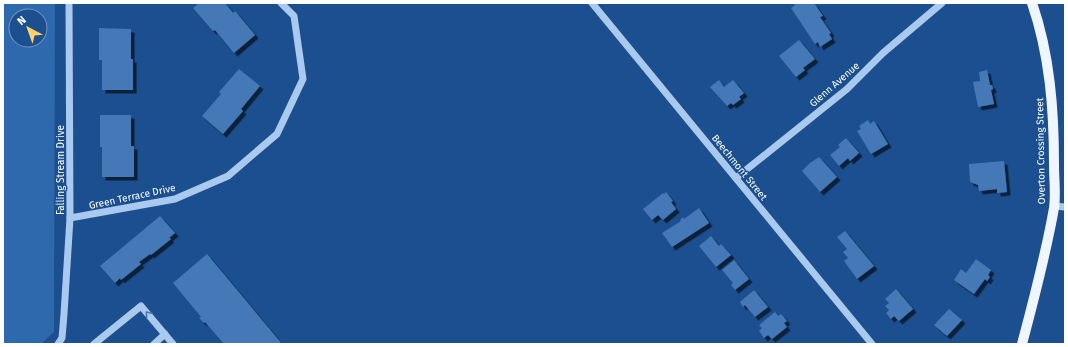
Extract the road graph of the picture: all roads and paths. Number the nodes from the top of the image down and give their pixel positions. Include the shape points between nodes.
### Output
1 (69, 3) edge
2 (281, 3) edge
3 (592, 3) edge
4 (942, 3) edge
5 (1032, 3) edge
6 (736, 178) junction
7 (1054, 206) junction
8 (1065, 206) edge
9 (70, 218) junction
10 (165, 334) junction
11 (60, 341) edge
12 (94, 344) edge
13 (154, 344) edge
14 (173, 344) edge
15 (872, 344) edge
16 (1022, 344) edge

1 - 9 street, Falling Stream Drive
2 - 9 street, Green Terrace Drive via 294,16 303,79 278,134 228,176 175,199
3 - 6 street, Beechmont Street
4 - 6 street, Glenn Avenue via 883,53 847,89
5 - 7 main road, Overton Crossing Street via 1046,56 1050,90 1054,136
6 - 15 street, Beechmont Street
7 - 8 street
7 - 16 main road, Overton Crossing Street
9 - 11 street, Falling Stream Drive
10 -> 12 street via 141,306
10 - 13 street
10 - 14 street

